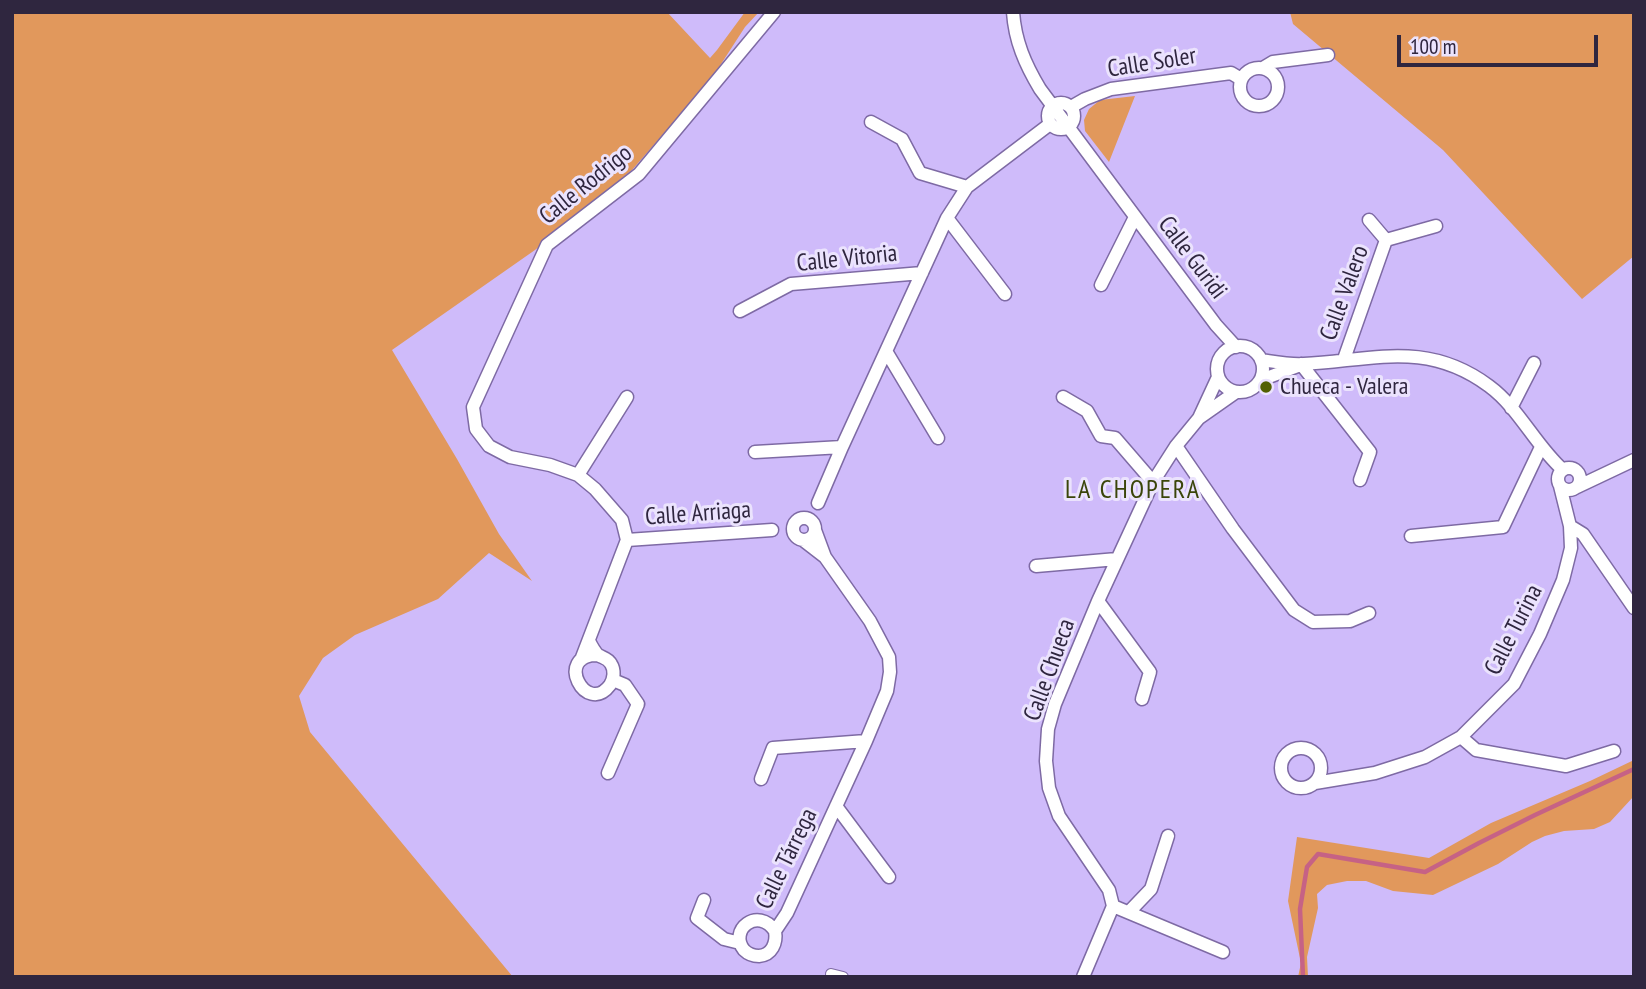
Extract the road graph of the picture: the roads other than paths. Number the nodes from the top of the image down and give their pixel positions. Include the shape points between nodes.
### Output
1 (774, 12) edge
2 (1013, 12) edge
3 (1328, 55) dead end
4 (1263, 68) junction
5 (1241, 79) junction
6 (1053, 105) junction
7 (1071, 107) junction
8 (871, 122) dead end
9 (1050, 124) junction
10 (1070, 127) junction
11 (967, 187) junction
12 (1135, 217) junction
13 (947, 218) junction
14 (1369, 220) dead end
15 (1436, 226) dead end
16 (1386, 240) junction
17 (922, 273) junction
18 (1101, 285) dead end
19 (1004, 294) dead end
20 (740, 311) dead end
21 (1216, 325) junction
22 (1236, 346) junction
23 (886, 352) junction
24 (1220, 358) junction
25 (1344, 359) junction
26 (1261, 360) junction
27 (1534, 363) dead end
28 (1301, 364) junction
29 (1218, 377) junction
30 (1261, 380) junction
31 (1236, 392) junction
32 (627, 397) dead end
33 (1062, 397) dead end
34 (1511, 408) junction
35 (1199, 418) junction
36 (937, 438) dead end
37 (1176, 446) junction
38 (842, 447) junction
39 (1541, 447) junction
40 (755, 452) dead end
41 (1634, 460) edge
42 (1615, 469) junction
43 (1634, 474) edge
44 (578, 475) junction
45 (1564, 476) junction
46 (1360, 480) dead end
47 (1153, 482) junction
48 (1576, 488) junction
49 (818, 503) junction
50 (798, 519) junction
51 (1569, 520) junction
52 (815, 528) junction
53 (772, 530) junction
54 (1411, 536) dead end
55 (799, 538) junction
56 (627, 540) junction
57 (825, 557) junction
58 (1117, 559) junction
59 (1036, 566) dead end
60 (1098, 601) junction
61 (1634, 608) edge
62 (1369, 613) dead end
63 (589, 641) junction
64 (598, 655) junction
65 (581, 660) junction
66 (613, 680) junction
67 (1142, 699) dead end
68 (1461, 737) junction
69 (866, 741) junction
70 (1614, 751) dead end
71 (608, 773) dead end
72 (761, 779) dead end
73 (1315, 783) dead end
74 (836, 806) junction
75 (1168, 836) dead end
76 (889, 877) dead end
77 (704, 900) dead end
78 (1113, 906) junction
79 (1129, 912) junction
80 (775, 931) junction
81 (740, 943) junction
82 (1223, 952) dead end
83 (831, 974) dead end
84 (843, 977) edge
85 (1083, 977) edge

1 - 44 street, Calle Rodrigo via 639,174 547,245 473,407 476,429 489,446 510,457
2 - 6 street, Calle Guridi via 1028,68
3 - 4 street via 1273,62
4 - 5 street via 1252,69
4 - 5 street via 1278,83 1271,103 1256,107 1244,100
5 - 7 street, Calle Soler via 1231,73 1111,89
6 - 7 street
6 - 9 street via 1047,116
6 - 10 street, Calle Guridi
7 - 10 street via 1075,117
8 - 11 street via 902,139 920,173
9 - 10 street via 1060,130
9 - 11 street, Calle Vitoria
10 - 12 street, Calle Guridi
11 - 13 street, Calle Vitoria
12 - 18 street, Calle Guridi
12 - 21 street, Calle Guridi
13 - 17 street, Calle Vitoria
13 - 19 street
14 - 16 street, Calle Valero
15 - 16 street, Calle Valero
16 - 25 street, Calle Valero
17 - 20 street, Calle Vitoria via 792,284
17 - 23 street, Calle Vitoria
21 - 22 street, Calle Guridi
21 - 24 street, Calle Guridi
22 - 24 street
22 - 26 street via 1249,348
23 - 36 street
23 - 38 street, Calle Vitoria
24 - 29 street
25 - 28 street, Calle Valero
25 - 34 street, Calle Valero via 1409,355 1436,359 1491,387
26 - 28 street, Calle Valero
26 - 30 street
27 - 34 street
28 - 30 street, Calle Valero
28 - 46 street via 1370,452
29 - 31 street
29 - 35 street, Calle Chueca
30 - 31 street via 1250,390
31 - 35 street, Calle Chueca
32 - 44 street
33 - 47 street via 1087,411 1101,436 1115,438
34 - 39 street, Calle Valero
35 - 37 street, Calle Chueca
37 - 47 street, Calle Chueca
37 - 62 street via 1294,610 1313,622 1350,621
38 - 40 street
38 - 49 street, Calle Vitoria
39 - 45 street, Calle Valero
39 - 54 street via 1503,527
41 - 42 street
42 - 43 street
42 - 45 street
42 - 48 street
44 - 56 street, Calle Rodrigo via 622,520
45 - 48 street via 1567,490
45 - 48 street via 1580,477
45 - 51 street, Calle Turina
47 - 58 street, Calle Chueca
48 - 51 street, Calle Turina
49 - 50 street, Calle Vitoria
49 - 52 street, Calle Vitoria
50 - 52 street via 809,518
50 - 53 street, Calle Arriaga
50 - 55 street via 793,529
51 - 61 street
51 - 68 street, Calle Turina via 1571,548 1541,634 1514,684
52 - 55 street via 811,538
52 - 57 street, Calle Tárrega
53 - 55 street, Calle Arriaga
53 - 56 street, Calle Arriaga
55 - 57 street, Calle Tárrega
56 - 63 street
57 - 69 street, Calle Tárrega via 890,656 887,691
58 - 59 street
58 - 60 street, Calle Chueca
60 - 67 street, Calle Chueca via 1150,672
60 - 78 street, Calle Chueca via 1055,704 1046,761 1059,816 1109,890
63 - 64 street
63 - 65 street
64 - 65 street
64 - 66 street via 612,664
65 - 66 street via 575,673 580,687 601,692
66 - 71 street via 625,685 638,704
68 - 70 street via 1476,750 1566,766
68 - 73 street, Calle Turina via 1425,757 1374,773
69 - 72 street via 773,748
69 - 74 street, Calle Tárrega
74 - 76 street, Calle Tárrega
74 - 80 street, Calle Tárrega
75 - 79 street via 1151,889
77 - 81 street, Calle Tárrega via 697,918 724,939
78 - 79 street
78 - 85 street
79 - 82 street
80 - 81 street, Calle Tárrega via 765,921 752,921 742,929
80 - 81 street, Calle Tárrega via 773,948 761,956 748,954
83 - 84 street

